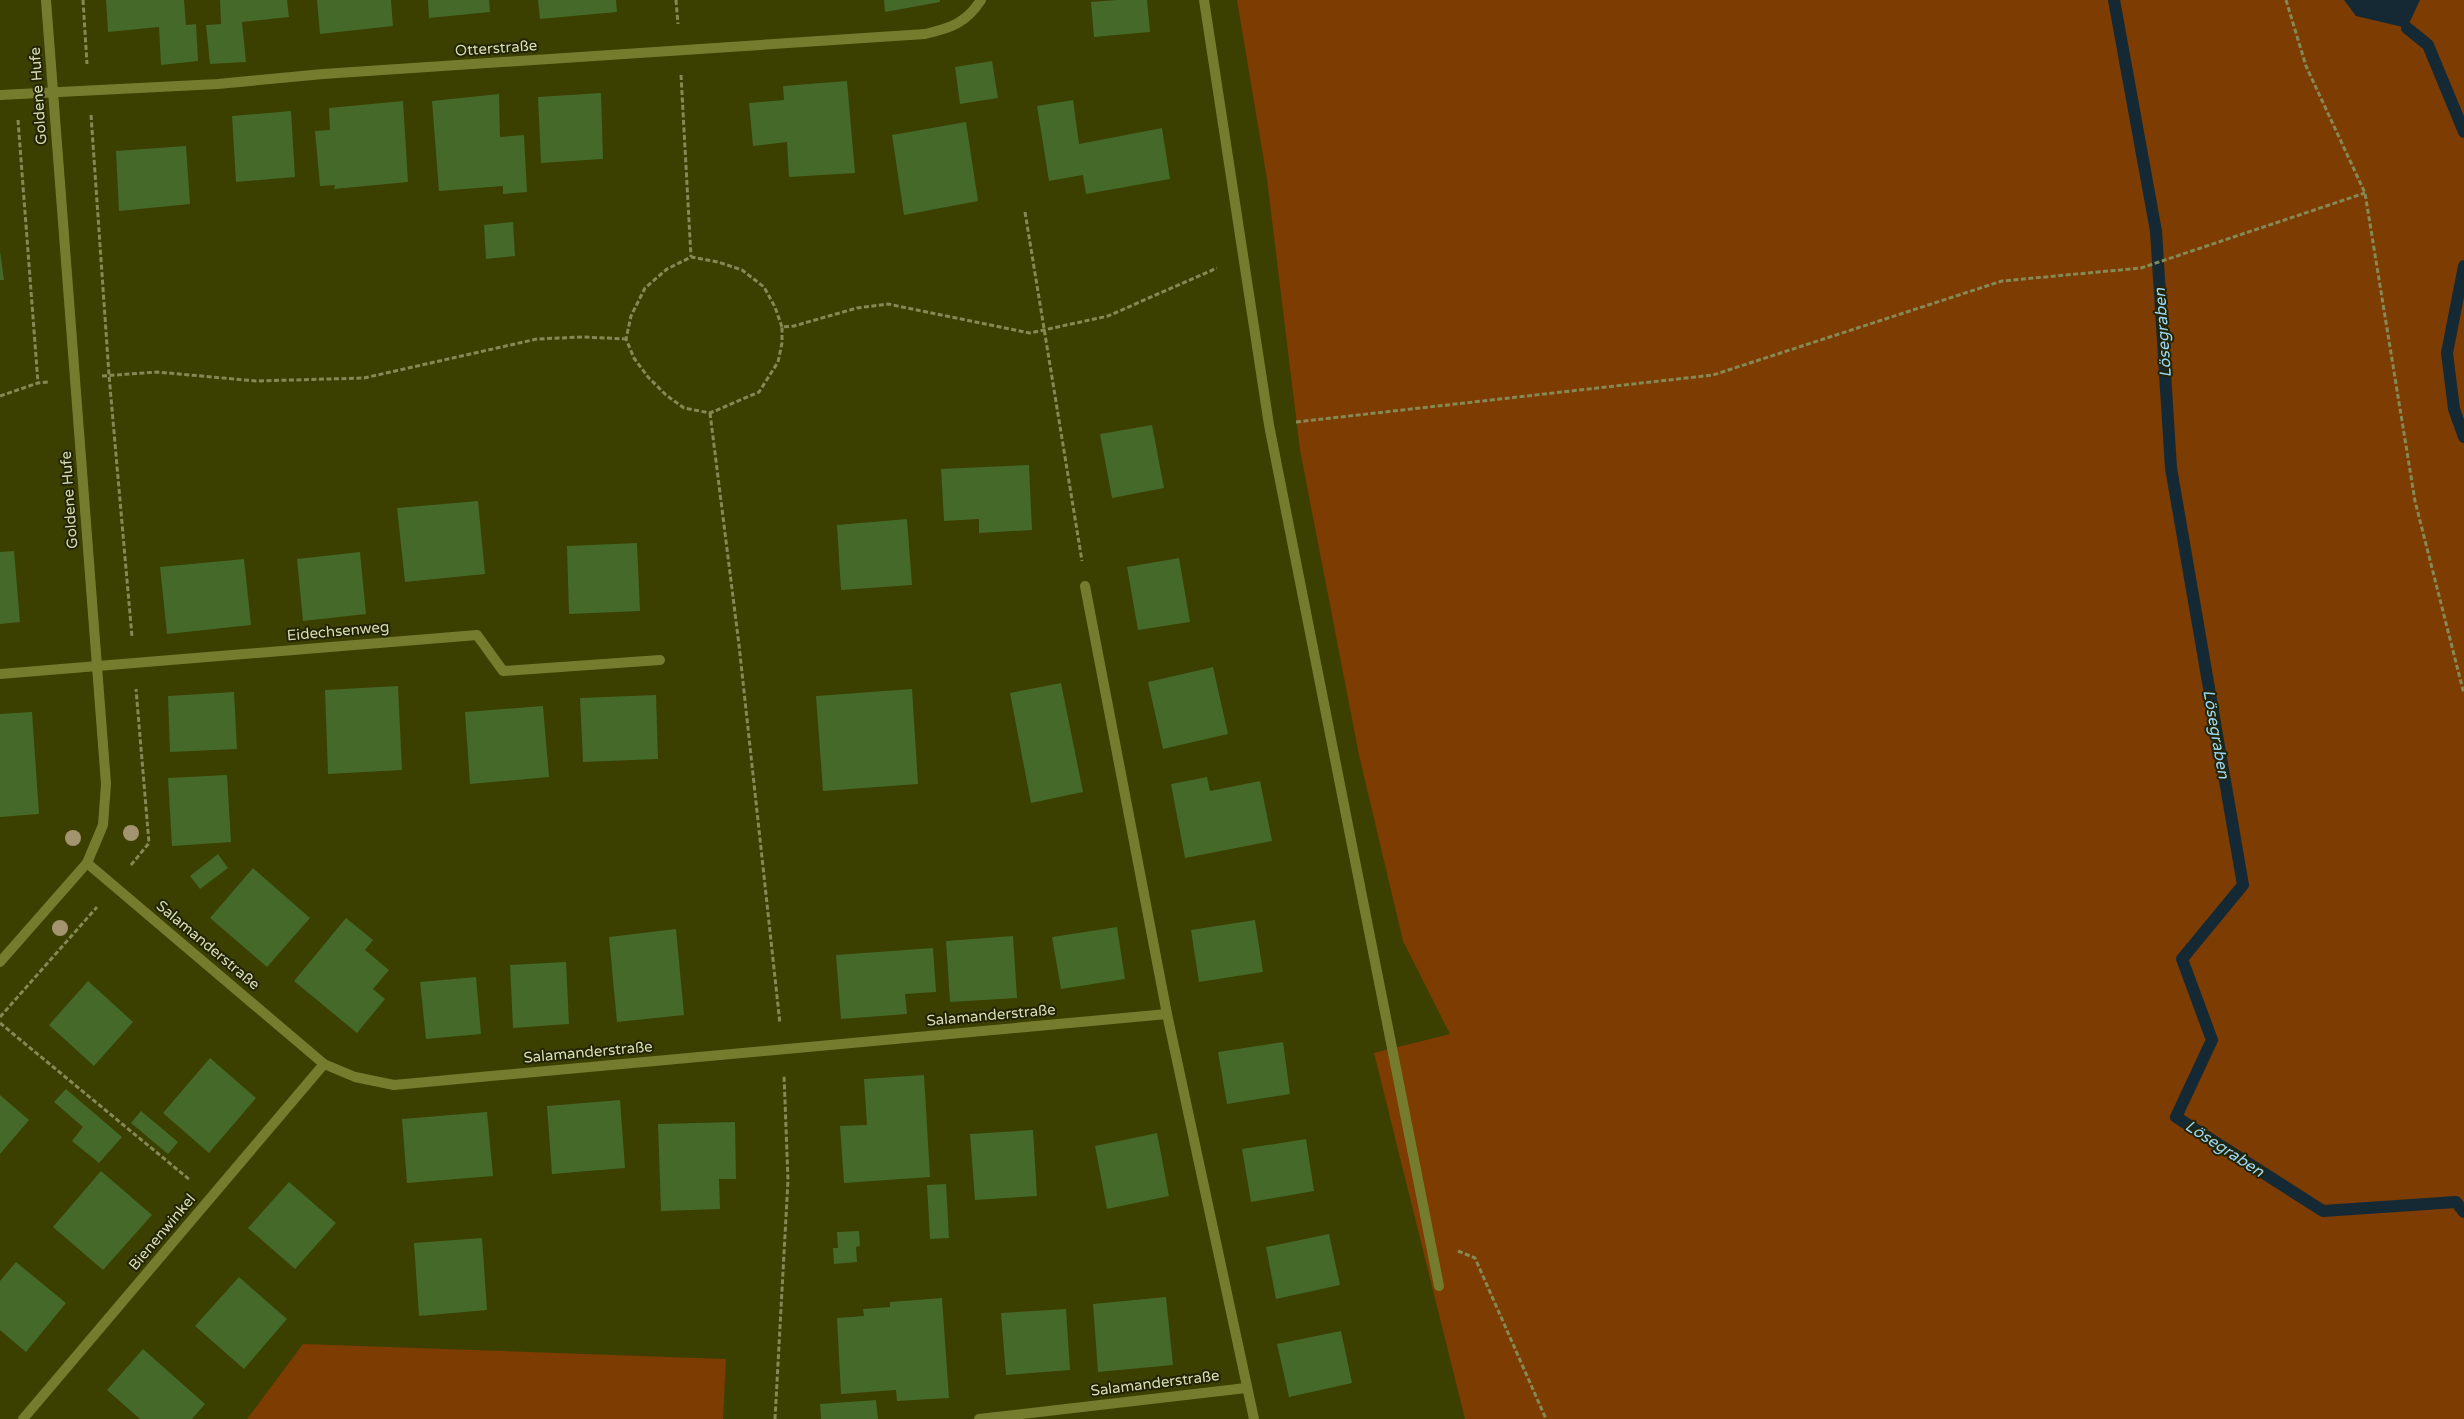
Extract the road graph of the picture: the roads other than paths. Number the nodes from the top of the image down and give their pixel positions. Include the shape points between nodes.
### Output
1 (46, 0) edge
2 (981, 0) edge
3 (1204, 0) edge
4 (53, 92) junction
5 (0, 95) edge
6 (1085, 586) road end
7 (660, 660) dead end
8 (97, 665) junction
9 (0, 674) edge
10 (86, 863) junction
11 (0, 962) edge
12 (1167, 1014) junction
13 (324, 1064) junction
14 (1439, 1286) dead end
15 (1246, 1388) junction
16 (23, 1419) edge
17 (979, 1419) edge
18 (1254, 1419) edge

1 - 4 street, Goldene Hufe
2 - 4 street, Otterstraße via 975,10 954,27 925,34 323,74 218,84
3 - 14 street via 1269,425
4 - 5 street, Otterstraße
4 - 8 street, Goldene Hufe
6 - 12 street
7 - 8 street, Eidechsenweg via 503,671 477,635
8 - 9 street, Eidechsenweg
8 - 10 street, Goldene Hufe via 106,784 103,825
10 - 11 street, Goldene Hufe
10 - 13 street, Salamanderstraße
12 - 13 street, Salamanderstraße via 394,1085 355,1078
12 - 15 street
13 - 16 street, Bienenwinkel
15 - 17 street, Salamanderstraße
15 - 18 street

